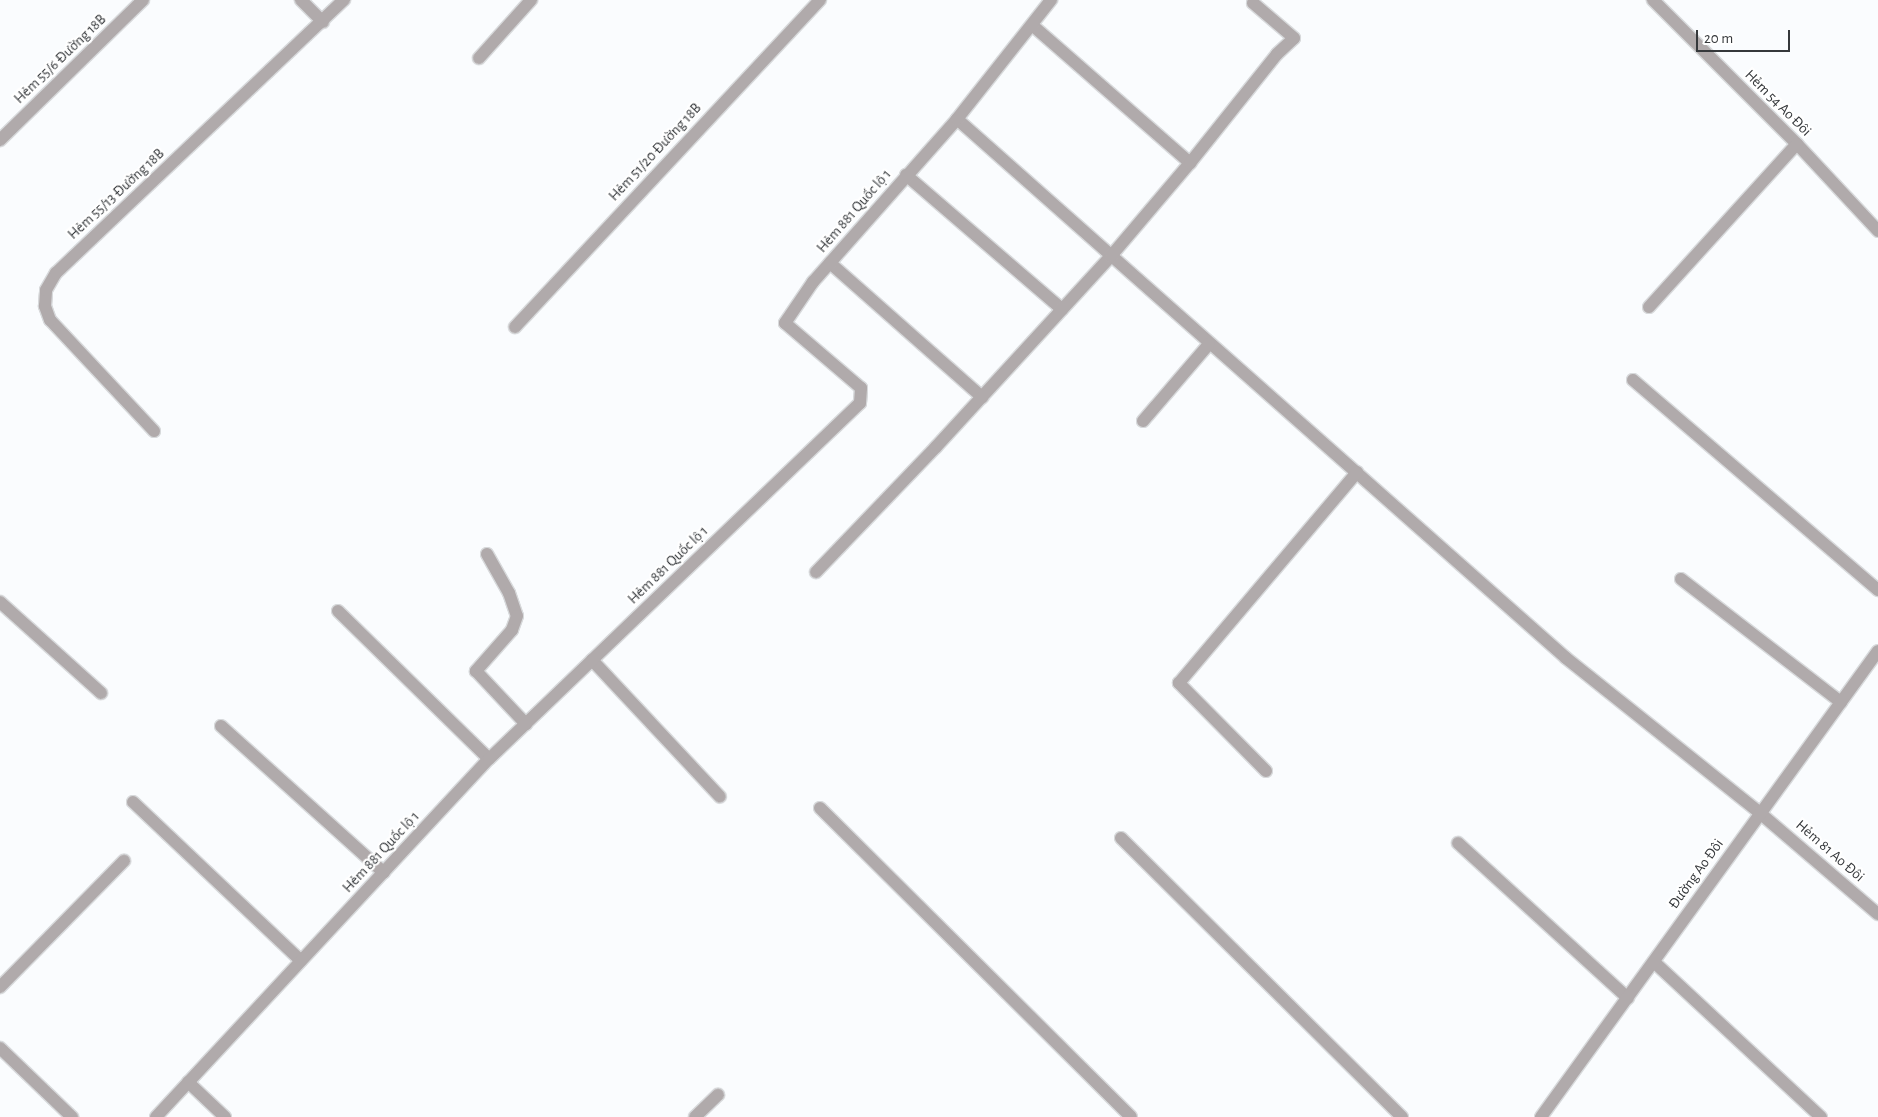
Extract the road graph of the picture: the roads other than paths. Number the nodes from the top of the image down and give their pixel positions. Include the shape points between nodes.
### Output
1 (143, 0) edge
2 (301, 0) edge
3 (344, 0) edge
4 (531, 0) edge
5 (820, 0) edge
6 (1051, 0) edge
7 (1653, 0) edge
8 (1253, 3) dead end
9 (323, 22) junction
10 (1032, 25) junction
11 (478, 58) dead end
12 (957, 119) junction
13 (0, 140) edge
14 (1797, 144) junction
15 (1190, 163) junction
16 (906, 175) junction
17 (1878, 231) edge
18 (1111, 256) junction
19 (830, 263) junction
20 (1649, 308) dead end
21 (1062, 309) junction
22 (515, 327) dead end
23 (1209, 344) junction
24 (1633, 380) dead end
25 (982, 397) junction
26 (1143, 421) dead end
27 (154, 431) dead end
28 (1357, 472) junction
29 (487, 554) dead end
30 (816, 572) dead end
31 (1681, 579) dead end
32 (1878, 590) edge
33 (0, 602) edge
34 (338, 611) dead end
35 (1878, 650) edge
36 (592, 660) junction
37 (100, 693) dead end
38 (1841, 702) junction
39 (526, 724) junction
40 (221, 726) dead end
41 (489, 759) junction
42 (1266, 771) dead end
43 (720, 797) dead end
44 (133, 802) dead end
45 (820, 808) dead end
46 (1760, 813) junction
47 (1121, 838) dead end
48 (1458, 843) dead end
49 (124, 861) dead end
50 (384, 873) junction
51 (1878, 914) edge
52 (301, 961) junction
53 (1654, 962) junction
54 (0, 988) edge
55 (1628, 998) junction
56 (0, 1048) edge
57 (188, 1082) junction
58 (718, 1095) dead end
59 (72, 1117) edge
60 (156, 1117) edge
61 (225, 1117) edge
62 (695, 1117) edge
63 (1131, 1117) edge
64 (1402, 1117) edge
65 (1541, 1117) edge
66 (1820, 1117) edge

1 - 13 street, Hẻm 55/6 Đường 18B
2 - 9 street
3 - 9 street, Hẻm 55/13 Đường 18B
4 - 11 street
5 - 22 street, Hẻm 51/20 Đường 18B
6 - 10 street, Hẻm 881 Quốc lộ 1
7 - 14 street, Hẻm 54 Ao Đôi
8 - 15 street via 1294,38 1233,106
9 - 27 street, Hẻm 55/13 Đường 18B via 62,267 46,290 45,306 50,320
10 - 12 street, Hẻm 881 Quốc lộ 1
10 - 15 street
12 - 16 street, Hẻm 881 Quốc lộ 1
12 - 18 street, Hẻm 81 Ao Đôi
14 - 17 street, Hẻm 54 Ao Đôi
14 - 20 street
15 - 18 street
16 - 19 street, Hẻm 881 Quốc lộ 1
16 - 21 street
18 - 21 street
18 - 23 street, Hẻm 81 Ao Đôi
19 - 25 street
19 - 36 street, Hẻm 881 Quốc lộ 1 via 786,323 861,388 860,403
21 - 25 street
23 - 26 street
23 - 28 street, Hẻm 81 Ao Đôi
24 - 32 street
25 - 30 street
28 - 42 street via 1179,683
28 - 46 street, Hẻm 81 Ao Đôi via 1566,658
29 - 39 street via 517,616 512,630 476,671
31 - 38 street
33 - 37 street
34 - 41 street
35 - 38 street, Đường Ao Đôi
36 - 39 street, Hẻm 881 Quốc lộ 1
36 - 43 street
38 - 46 street, Đường Ao Đôi
39 - 41 street, Hẻm 881 Quốc lộ 1
40 - 50 street
41 - 50 street, Hẻm 881 Quốc lộ 1
44 - 52 street
45 - 63 street
46 - 51 street, Hẻm 81 Ao Đôi
46 - 53 street, Đường Ao Đôi
47 - 64 street
48 - 55 street
49 - 54 street
50 - 52 street, Hẻm 881 Quốc lộ 1
52 - 57 street, Hẻm 881 Quốc lộ 1
53 - 55 street, Đường Ao Đôi
53 - 66 street
55 - 65 street, Đường Ao Đôi
56 - 59 street
57 - 60 street, Hẻm 881 Quốc lộ 1
57 - 61 street
58 - 62 street

